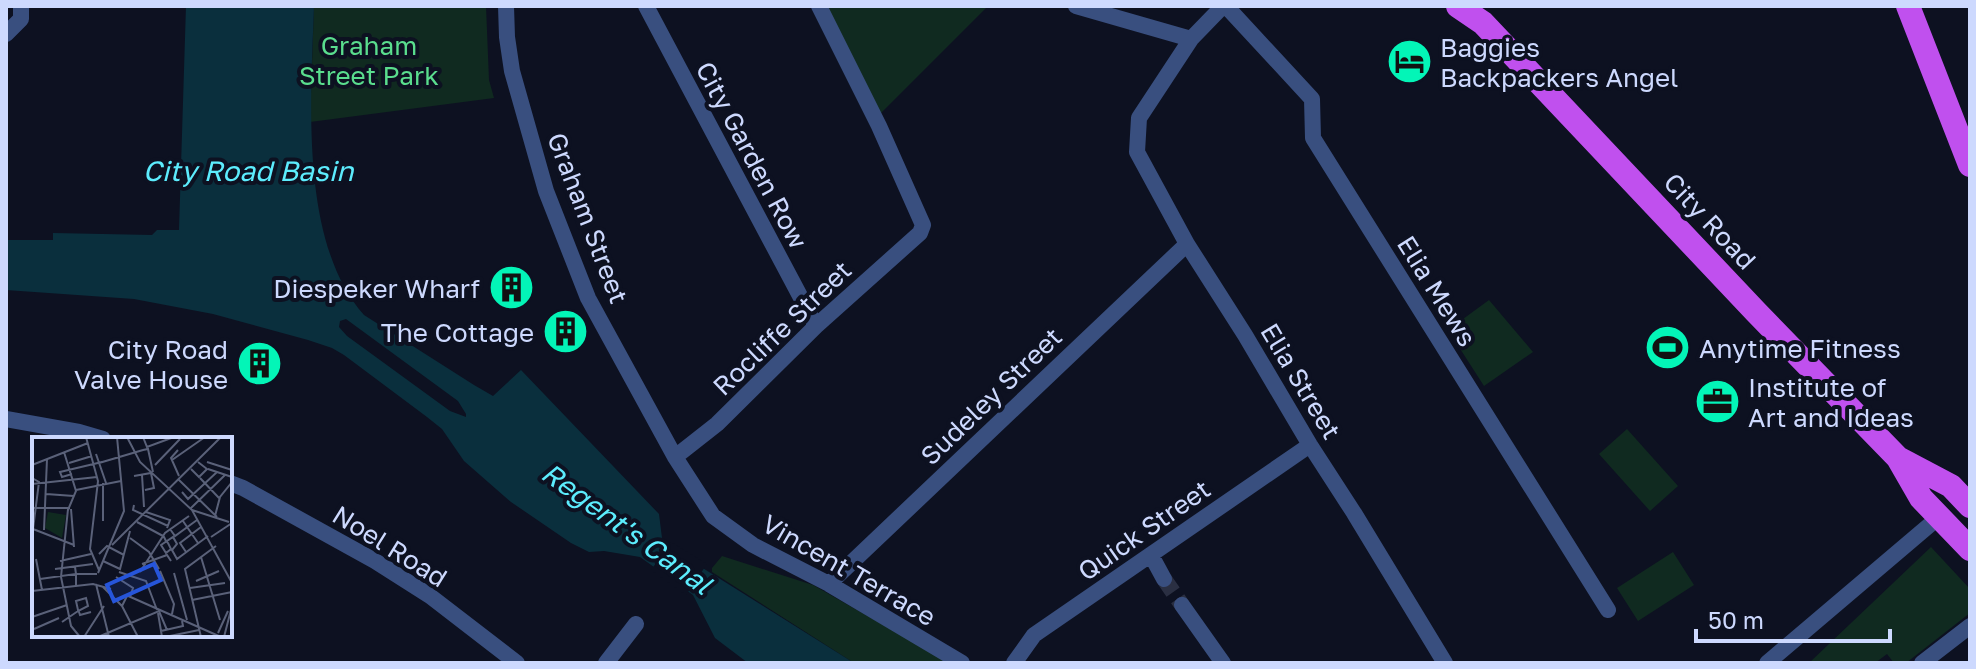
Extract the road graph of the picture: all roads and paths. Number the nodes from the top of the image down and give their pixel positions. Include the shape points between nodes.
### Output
1 (21, 6) edge
2 (506, 6) edge
3 (646, 6) edge
4 (819, 6) edge
5 (1076, 6) edge
6 (1225, 6) edge
7 (1458, 6) edge
8 (1908, 6) edge
9 (1479, 14) edge
10 (6, 34) edge
11 (1191, 39) junction
12 (1970, 165) edge
13 (1187, 244) junction
14 (816, 326) junction
15 (6, 419) edge
16 (96, 437) edge
17 (1310, 445) junction
18 (675, 457) junction
19 (1898, 458) junction
20 (232, 484) edge
21 (1970, 506) edge
22 (713, 516) joint
23 (1939, 517) junction
24 (1970, 549) edge
25 (1151, 555) junction
26 (1164, 579) tunnel mouth
27 (829, 584) junction
28 (1182, 605) tunnel mouth
29 (1608, 610) dead end
30 (636, 624) dead end
31 (1970, 626) edge
32 (517, 663) edge
33 (606, 663) edge
34 (962, 663) edge
35 (1014, 663) edge
36 (1223, 663) edge
37 (1445, 663) edge
38 (1767, 663) edge
39 (1922, 663) edge

1 - 10 street via 21,19
2 - 18 street, Graham Street via 512,71 546,191 588,298
3 - 14 street, City Garden Row
4 - 14 street, Rocliffe Street via 923,225
5 - 11 street
6 - 11 street
6 - 29 street, Elia Mews via 1312,99 1313,138
7 - 9 highway, City Road
8 - 12 highway
9 - 19 highway, City Road
11 - 13 street, Elia Street via 1139,118 1137,152
13 - 17 street, Elia Street
13 - 27 street, Sudeley Street
14 - 18 street, Rocliffe Street via 717,424
15 - 16 street
17 - 25 street, Quick Street
17 - 37 street, Elia Street
18 - 22 street, Graham Street
19 - 21 highway, City Road via 1951,486
19 - 23 highway, City Road
20 - 32 street, Noel Road via 375,561
22 - 27 street, Vincent Terrace via 753,545
23 - 24 highway, City Road
23 - 38 street
25 - 26 street
25 - 35 street, Quick Street via 1034,635
27 - 34 street, Vincent Terrace
28 - 36 street
30 - 33 street
31 - 39 street

